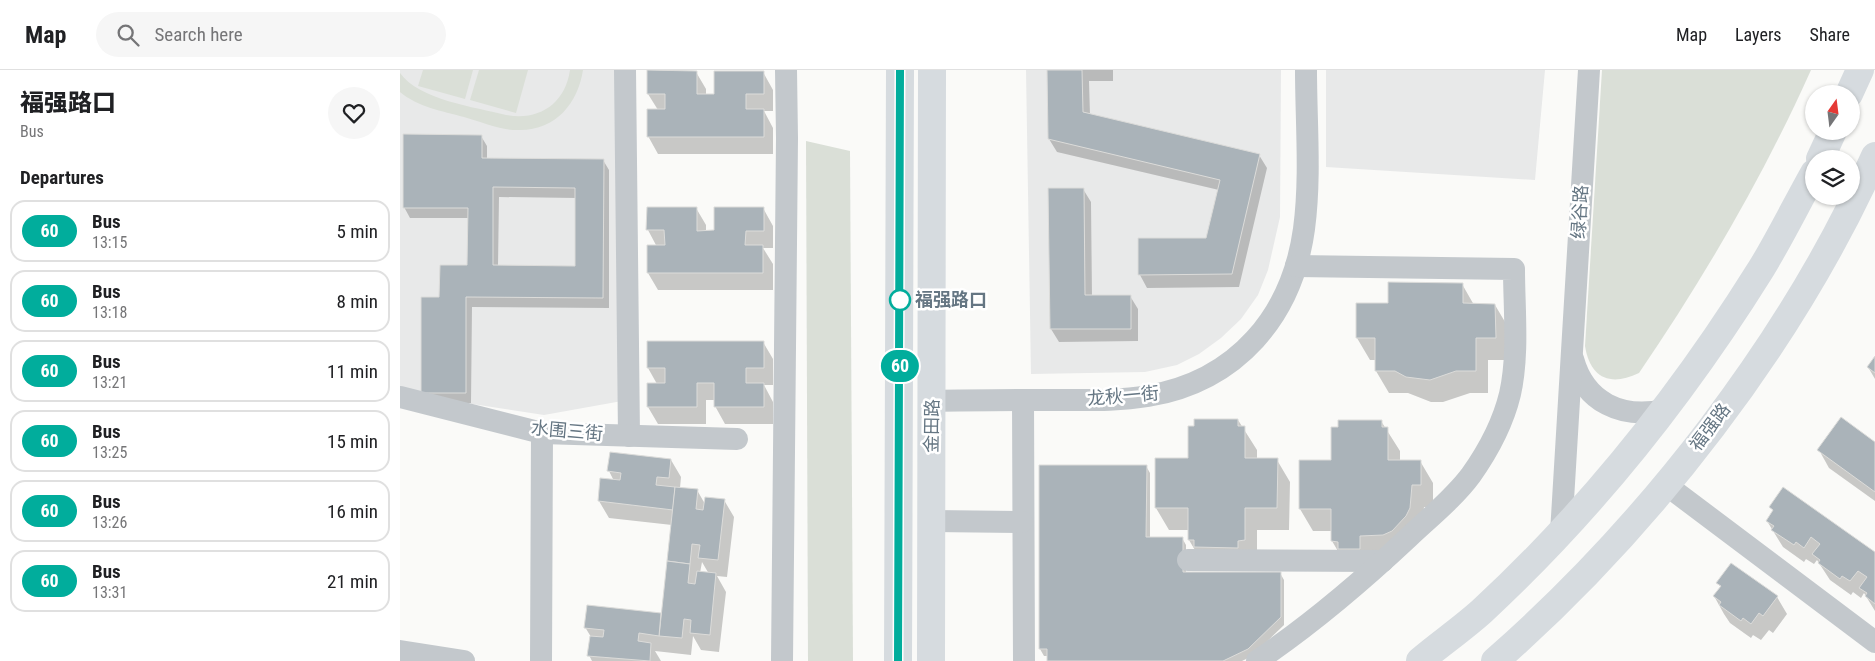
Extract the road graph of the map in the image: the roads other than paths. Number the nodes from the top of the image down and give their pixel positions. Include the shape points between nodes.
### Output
1 (625, 70) edge
2 (786, 70) edge
3 (900, 70) edge
4 (932, 70) edge
5 (1306, 70) edge
6 (1589, 70) edge
7 (1875, 156) edge
8 (1805, 189) edge
9 (1296, 266) junction
10 (1572, 354) junction
11 (400, 397) edge
12 (1028, 400) junction
13 (933, 401) junction
14 (1664, 410) junction
15 (542, 433) junction
16 (629, 436) junction
17 (737, 439) dead end
18 (1665, 484) junction
19 (932, 521) junction
20 (1022, 522) junction
21 (1561, 533) junction
22 (1188, 560) dead end
23 (1383, 561) junction
24 (1875, 642) edge
25 (400, 651) edge
26 (464, 661) edge
27 (542, 661) edge
28 (782, 661) edge
29 (898, 661) edge
30 (931, 661) edge
31 (1024, 661) edge
32 (1032, 661) edge
33 (1256, 661) edge
34 (1420, 661) edge
35 (1495, 661) edge

1 - 16 street
2 - 28 street
3 - 29 main road, 金田路
4 - 13 main road, 金田路
5 - 9 street, 龙秋一街 via 1306,208
6 - 10 street, 绿谷路
7 - 18 main road, 福强路 via 1831,244 1792,309 1750,374
8 - 14 main road via 1762,268
9 - 12 street, 龙秋一街 via 1280,304 1259,336 1215,372 1170,391 1143,397
9 - 23 street via 1514,269 1514,358 1510,393 1498,429 1470,476
10 - 14 street, 绿谷路 via 1576,371 1585,386 1612,408 1647,414
10 - 21 street, 绿谷路
11 - 15 street, 水围三街
12 - 13 street, 龙秋一街
12 - 20 street
12 - 32 street
13 - 19 main road, 金田路
14 - 21 main road
15 - 16 street, 水围三街
15 - 27 street
16 - 17 street, 水围三街
18 - 24 street
18 - 35 main road, 福强路 via 1596,562
19 - 20 street
19 - 30 main road, 金田路
20 - 31 street
21 - 34 main road via 1481,612
22 - 23 street
23 - 33 street via 1325,612
25 - 26 street

